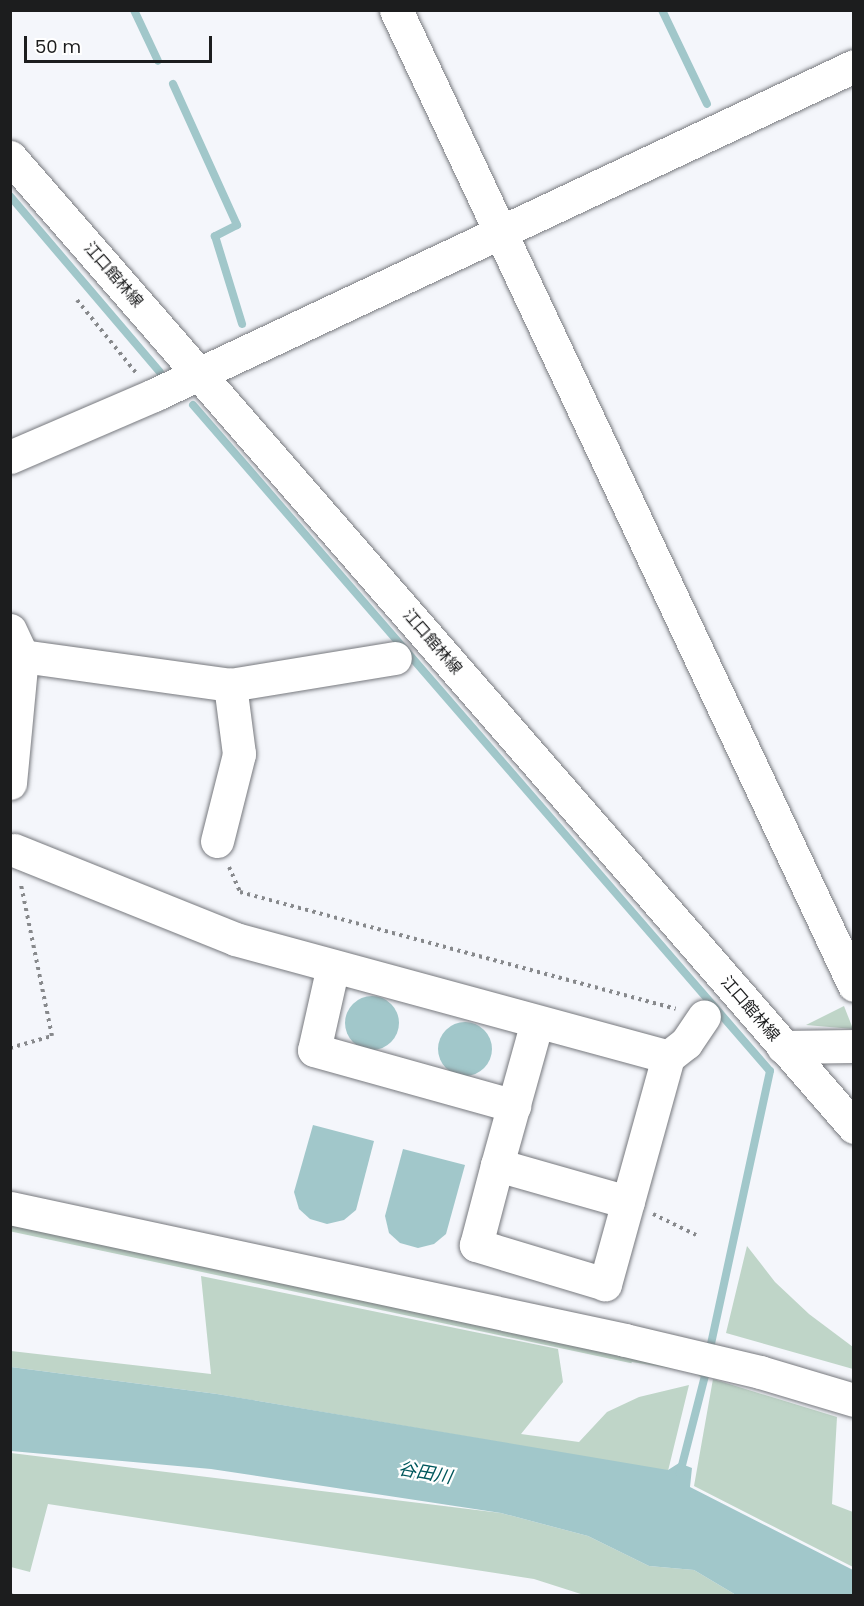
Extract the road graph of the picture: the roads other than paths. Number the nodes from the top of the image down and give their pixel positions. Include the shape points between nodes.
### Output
1 (396, 10) edge
2 (854, 66) edge
3 (10, 157) edge
4 (499, 232) junction
5 (200, 374) junction
6 (10, 457) edge
7 (16, 643) edge
8 (395, 658) dead end
9 (230, 685) junction
10 (10, 783) edge
11 (218, 841) road end
12 (14, 850) road end
13 (333, 966) junction
14 (854, 986) edge
15 (704, 1016) road end
16 (537, 1022) junction
17 (854, 1046) edge
18 (783, 1047) junction
19 (668, 1057) junction
20 (513, 1106) junction
21 (854, 1127) edge
22 (497, 1165) junction
23 (628, 1202) junction
24 (10, 1208) edge
25 (854, 1400) edge

1 - 4 street
2 - 4 street
3 - 5 street, 江口館林線
4 - 5 street
4 - 14 street
5 - 6 street
5 - 18 street, 江口館林線
7 - 9 street
7 - 10 street
8 - 9 street
9 - 11 street via 239,754
12 - 13 street via 235,939
13 - 16 street
13 - 20 street via 314,1050
15 - 19 street via 686,1043
16 - 19 street
16 - 20 street
17 - 18 street
18 - 21 street, 江口館林線
19 - 23 street
20 - 22 street
22 - 23 street
22 - 23 street via 476,1245 605,1284
24 - 25 street via 625,1340 760,1372

